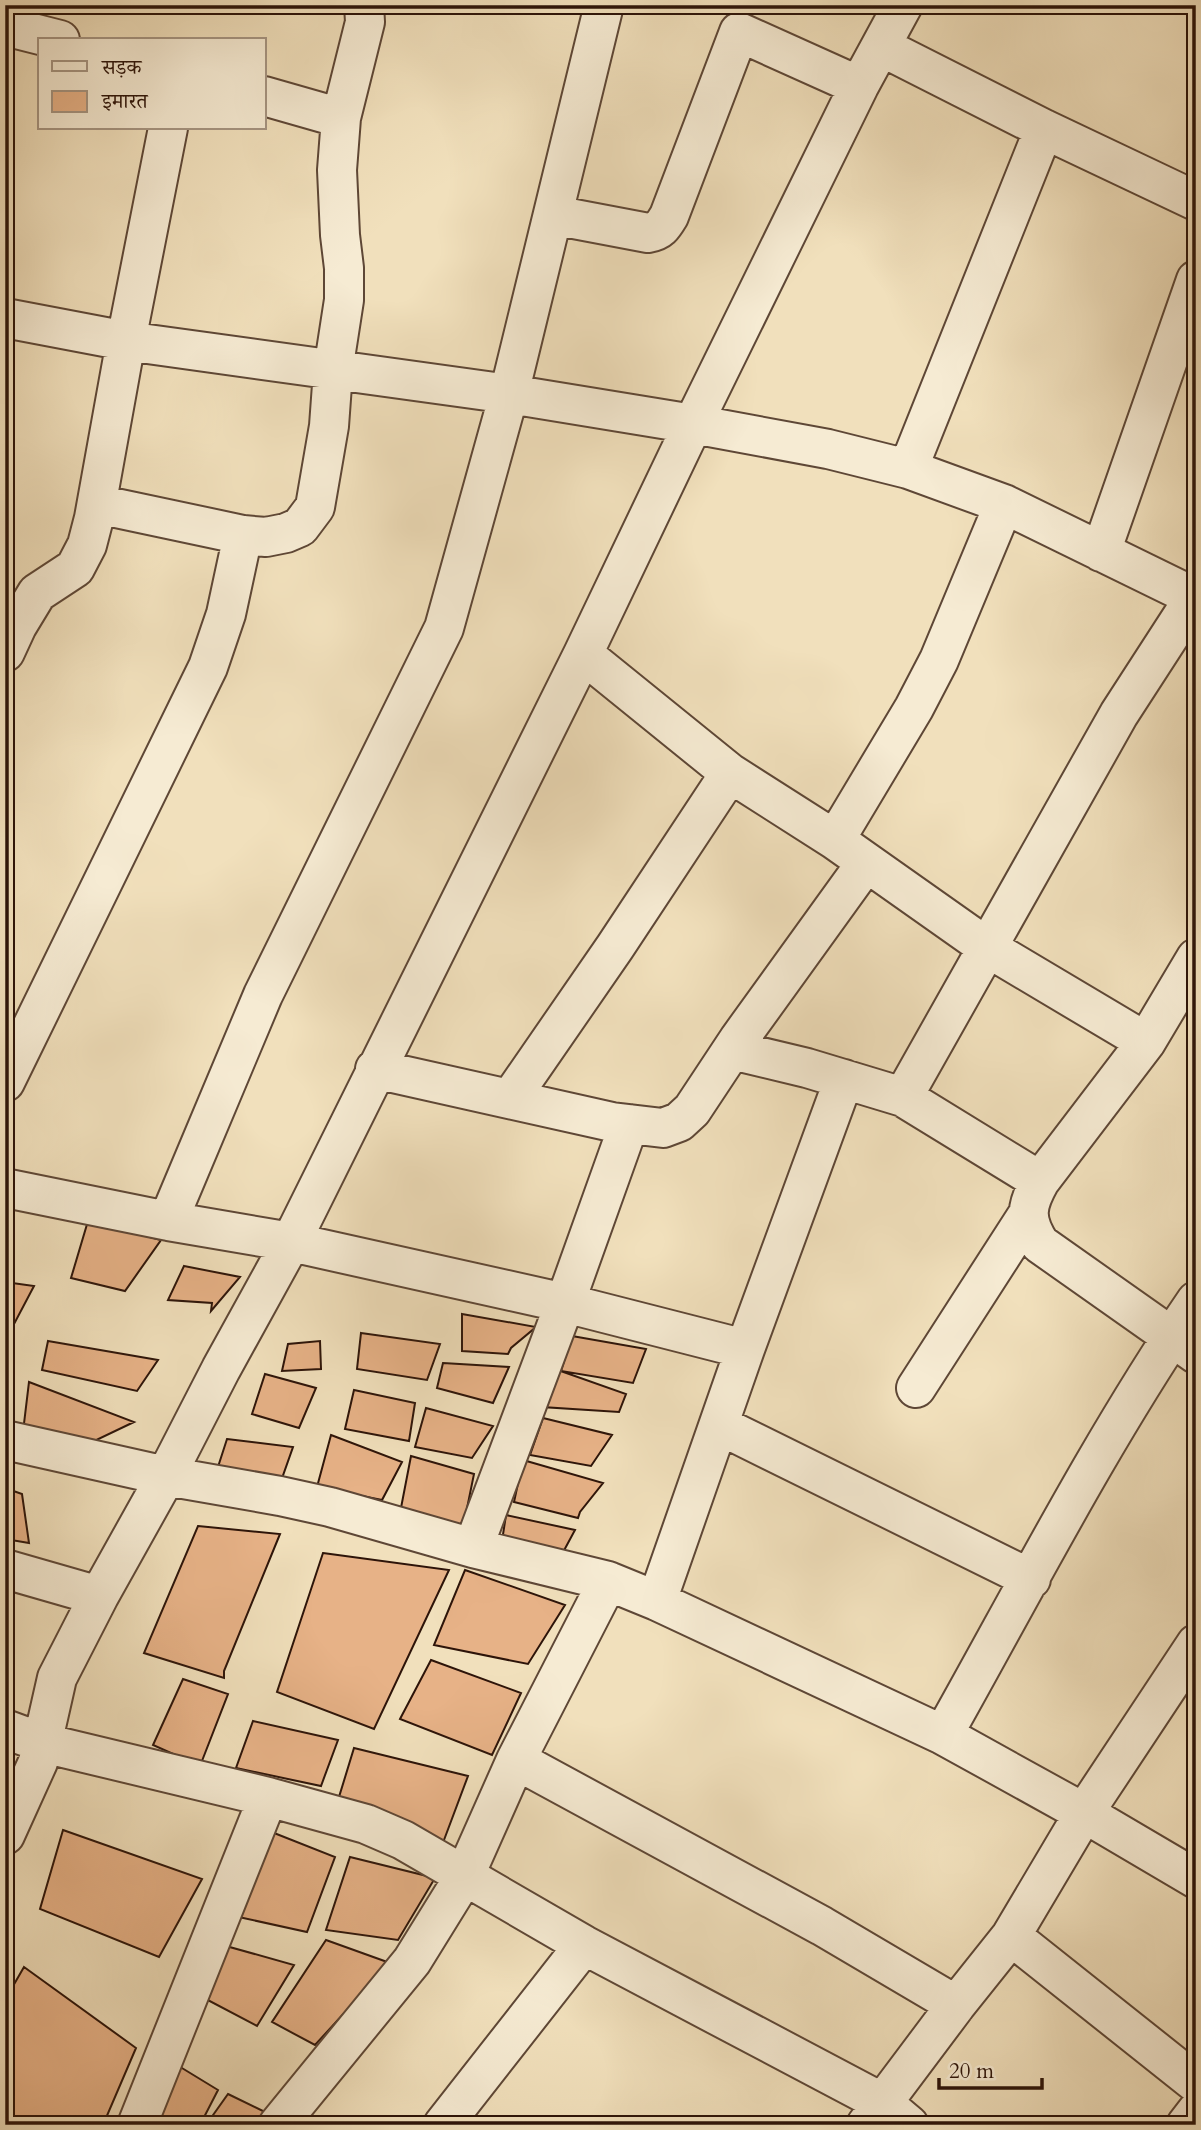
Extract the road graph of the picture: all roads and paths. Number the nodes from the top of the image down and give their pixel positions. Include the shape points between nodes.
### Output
1 (364, 5) edge
2 (604, 5) edge
3 (903, 5) edge
4 (743, 19) edge
5 (5, 26) edge
6 (52, 38) edge
7 (882, 47) junction
8 (859, 86) junction
9 (266, 97) edge
10 (341, 118) junction
11 (1044, 129) junction
12 (168, 130) edge
13 (1196, 201) edge
14 (553, 215) junction
15 (1196, 280) edge
16 (5, 318) edge
17 (126, 341) junction
18 (333, 371) junction
19 (509, 394) junction
20 (693, 424) junction
21 (908, 469) junction
22 (97, 503) junction
23 (1004, 504) junction
24 (243, 534) junction
25 (1101, 552) junction
26 (1195, 597) edge
27 (5, 652) edge
28 (583, 654) junction
29 (730, 773) junction
30 (835, 840) junction
31 (866, 863) junction
32 (988, 948) junction
33 (1194, 966) edge
34 (1146, 1042) junction
35 (732, 1050) junction
36 (375, 1069) junction
37 (844, 1079) junction
38 (5, 1082) edge
39 (903, 1097) junction
40 (510, 1099) junction
41 (629, 1124) junction
42 (5, 1188) edge
43 (1034, 1198) junction
44 (168, 1221) junction
45 (291, 1242) junction
46 (1196, 1301) edge
47 (565, 1303) junction
48 (1183, 1346) edge
49 (745, 1349) junction
50 (916, 1388) dead end
51 (719, 1425) junction
52 (5, 1440) edge
53 (166, 1476) junction
54 (473, 1548) junction
55 (5, 1569) edge
56 (1031, 1578) junction
57 (608, 1581) junction
58 (99, 1596) junction
59 (657, 1601) junction
60 (1196, 1644) edge
61 (15, 1734) edge
62 (943, 1735) junction
63 (516, 1760) junction
64 (268, 1797) junction
65 (1084, 1813) junction
66 (5, 1835) edge
67 (464, 1877) junction
68 (1196, 1879) edge
69 (1011, 1936) junction
70 (584, 1945) junction
71 (956, 2005) junction
72 (1196, 2083) edge
73 (1196, 2112) edge
74 (886, 2118) edge
75 (136, 2125) edge
76 (278, 2125) edge
77 (443, 2125) edge
78 (1186, 2125) edge

1 - 10 street via 365,22
2 - 14 street
3 - 7 street
4 - 8 street
4 - 14 street via 662,227 648,233
5 - 6 street
7 - 8 street
7 - 11 street
8 - 20 street
9 - 10 street
10 - 18 street via 337,170 344,300
11 - 13 street
11 - 21 street
12 - 17 street
14 - 19 street
15 - 25 street
16 - 17 street
17 - 18 street
17 - 22 street
18 - 19 street
18 - 24 street via 315,507 300,527 286,533 266,537
19 - 20 street
19 - 44 street via 444,628 263,995
20 - 21 street
20 - 28 street
21 - 23 street
22 - 24 street
22 - 27 street via 87,545 75,568 37,593
23 - 25 street
23 - 30 street via 939,660
24 - 38 street via 226,614 208,667
25 - 26 street
26 - 32 street via 1119,714
28 - 29 street
28 - 36 street
29 - 30 street
29 - 40 street
30 - 31 street
31 - 32 street
31 - 35 street
32 - 34 street
32 - 39 street
33 - 34 street
34 - 43 street
35 - 37 street
35 - 41 street via 679,1122 663,1128
36 - 40 street
36 - 45 street
37 - 39 street
37 - 49 street
39 - 43 street
40 - 41 street
41 - 47 street
42 - 44 street
43 - 48 street via 1031,1230 1040,1244
43 - 50 street
44 - 45 street
45 - 47 street
45 - 53 street
46 - 48 street
47 - 49 street
47 - 54 street
48 - 56 street via 1098,1455
49 - 51 street
51 - 56 street
51 - 59 street
52 - 53 street
53 - 54 street via 318,1504
53 - 58 street
54 - 57 street
55 - 58 street
56 - 62 street
57 - 59 street
57 - 63 street
58 - 61 street via 57,1678
59 - 62 street
60 - 65 street
61 - 64 street
61 - 66 street via 38,1762
62 - 65 street
63 - 67 street
63 - 71 street via 822,1926
64 - 67 street via 366,1824 403,1840
64 - 75 street
65 - 68 street
65 - 69 street
67 - 70 street
67 - 76 street via 412,1961
69 - 71 street
69 - 72 street
70 - 74 street
70 - 77 street
71 - 74 street
73 - 78 street

